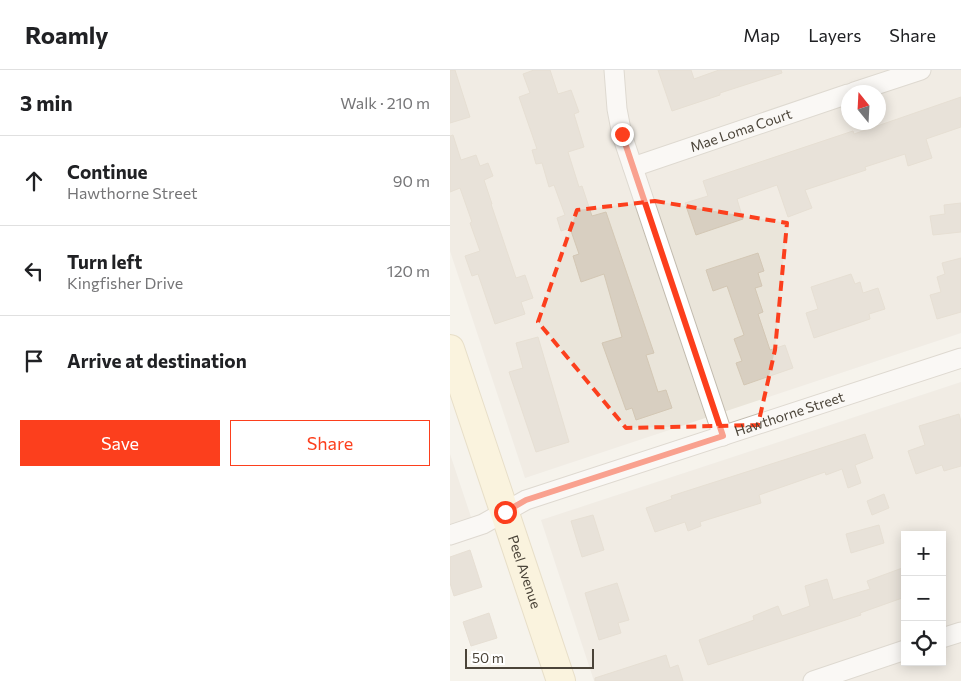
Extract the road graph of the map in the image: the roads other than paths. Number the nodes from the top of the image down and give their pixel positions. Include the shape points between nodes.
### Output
1 (614, 70) edge
2 (921, 70) edge
3 (875, 85) edge
4 (841, 96) edge
5 (633, 167) junction
6 (450, 349) edge
7 (961, 358) edge
8 (456, 385) edge
9 (723, 436) junction
10 (505, 512) junction
11 (450, 535) edge
12 (961, 632) edge
13 (946, 637) edge
14 (901, 651) edge
15 (561, 681) edge
16 (812, 681) edge

1 - 5 street via 617,109
2 - 3 street
4 - 5 street, Mae Loma Court
5 - 9 street
6 - 8 street, Peel Avenue
7 - 9 street, Hawthorne Street
8 - 10 street, Peel Avenue
9 - 10 street, Hawthorne Street via 526,500
10 - 11 street, Hawthorne Street via 483,524
10 - 15 street, Peel Avenue
12 - 13 street
14 - 16 street

